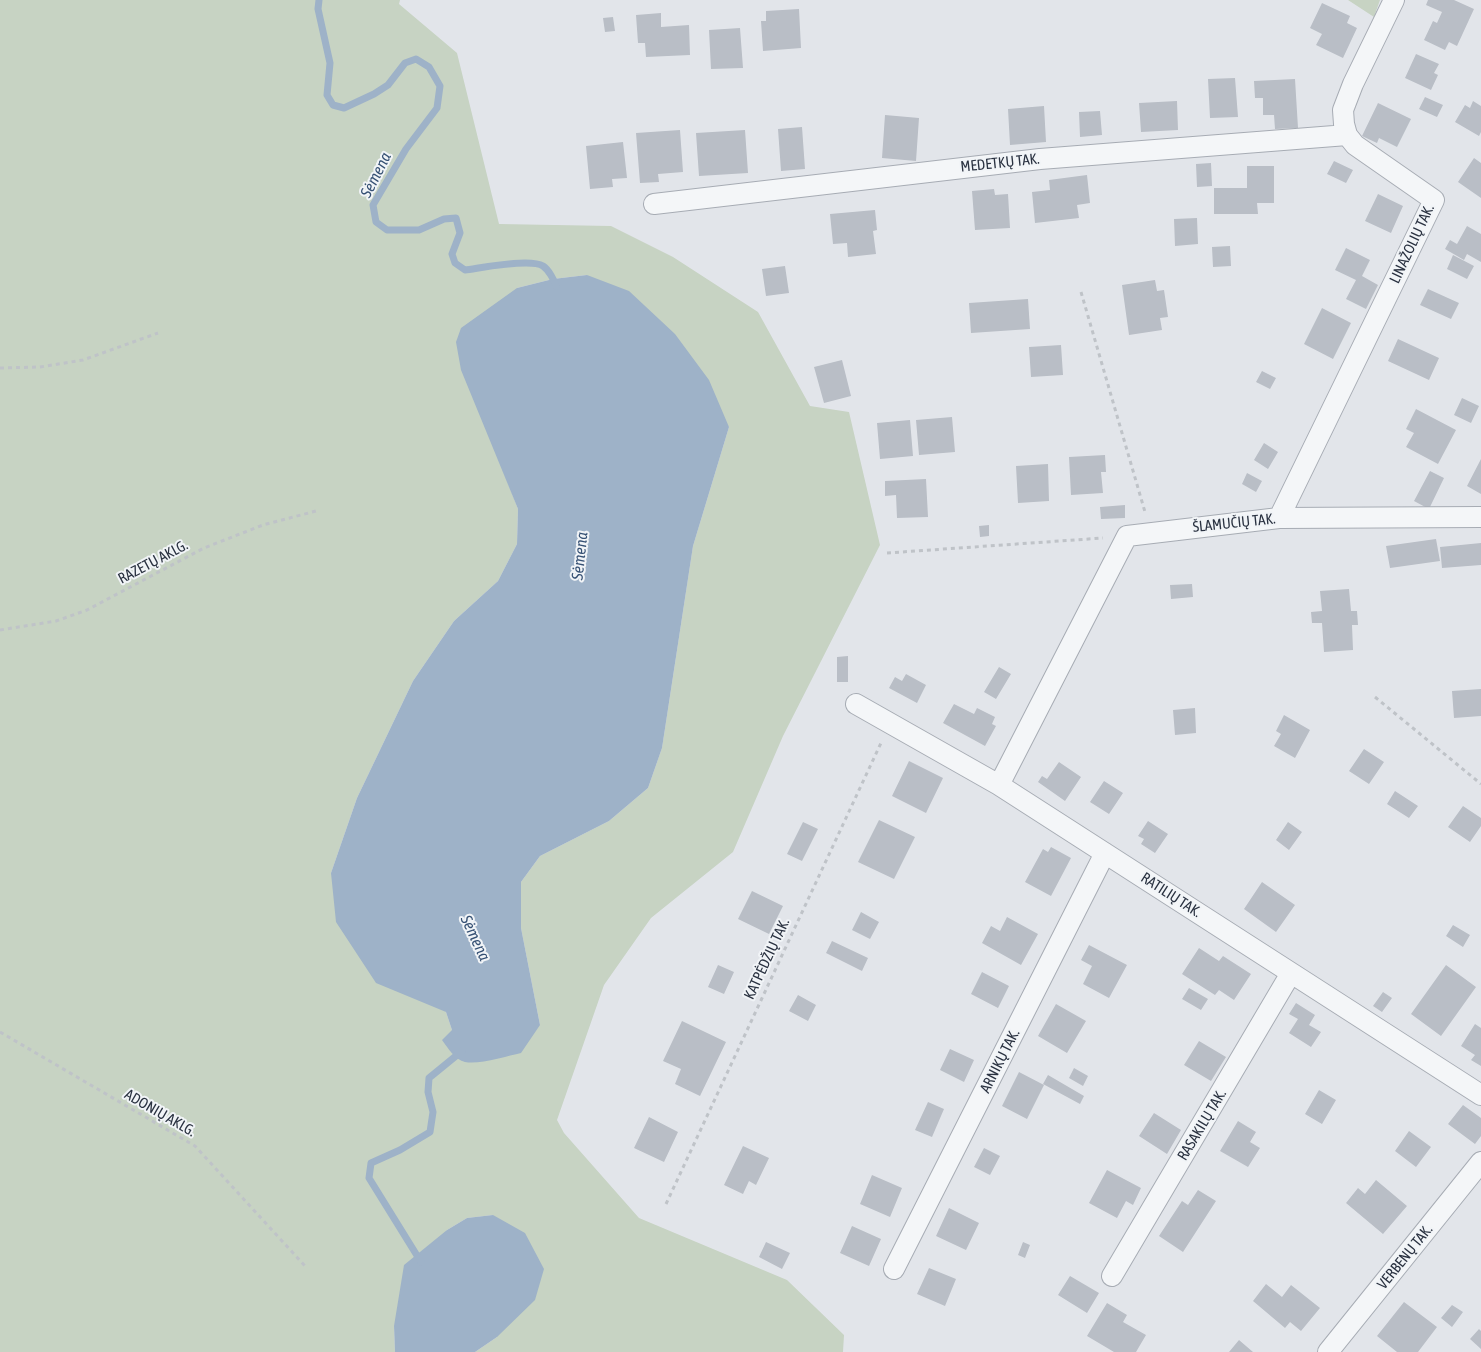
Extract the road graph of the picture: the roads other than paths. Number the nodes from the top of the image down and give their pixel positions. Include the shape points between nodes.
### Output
1 (1394, 0) edge
2 (1347, 135) junction
3 (654, 204) dead end
4 (1481, 517) edge
5 (1279, 518) junction
6 (856, 704) dead end
7 (1000, 785) junction
8 (1105, 853) junction
9 (1291, 973) junction
10 (1481, 1095) edge
11 (1481, 1162) edge
12 (894, 1269) dead end
13 (1112, 1276) dead end
14 (1328, 1352) edge

1 - 2 street via 1343,110
2 - 3 street, MEDETKŲ TAK. via 1040,159
2 - 5 street, LINAŽOLIŲ TAK. via 1355,145 1434,200
4 - 5 street, ŠLAMUČIŲ TAK.
5 - 7 street, ŠLAMUČIŲ TAK. via 1127,536
6 - 7 street, RATILIŲ TAK.
7 - 8 street, RATILIŲ TAK.
8 - 9 street, RATILIŲ TAK.
8 - 12 street, ARNIKŲ TAK.
9 - 10 street, RATILIŲ TAK.
9 - 13 street, RASAKILŲ TAK.
11 - 14 street, VERBENŲ TAK.

